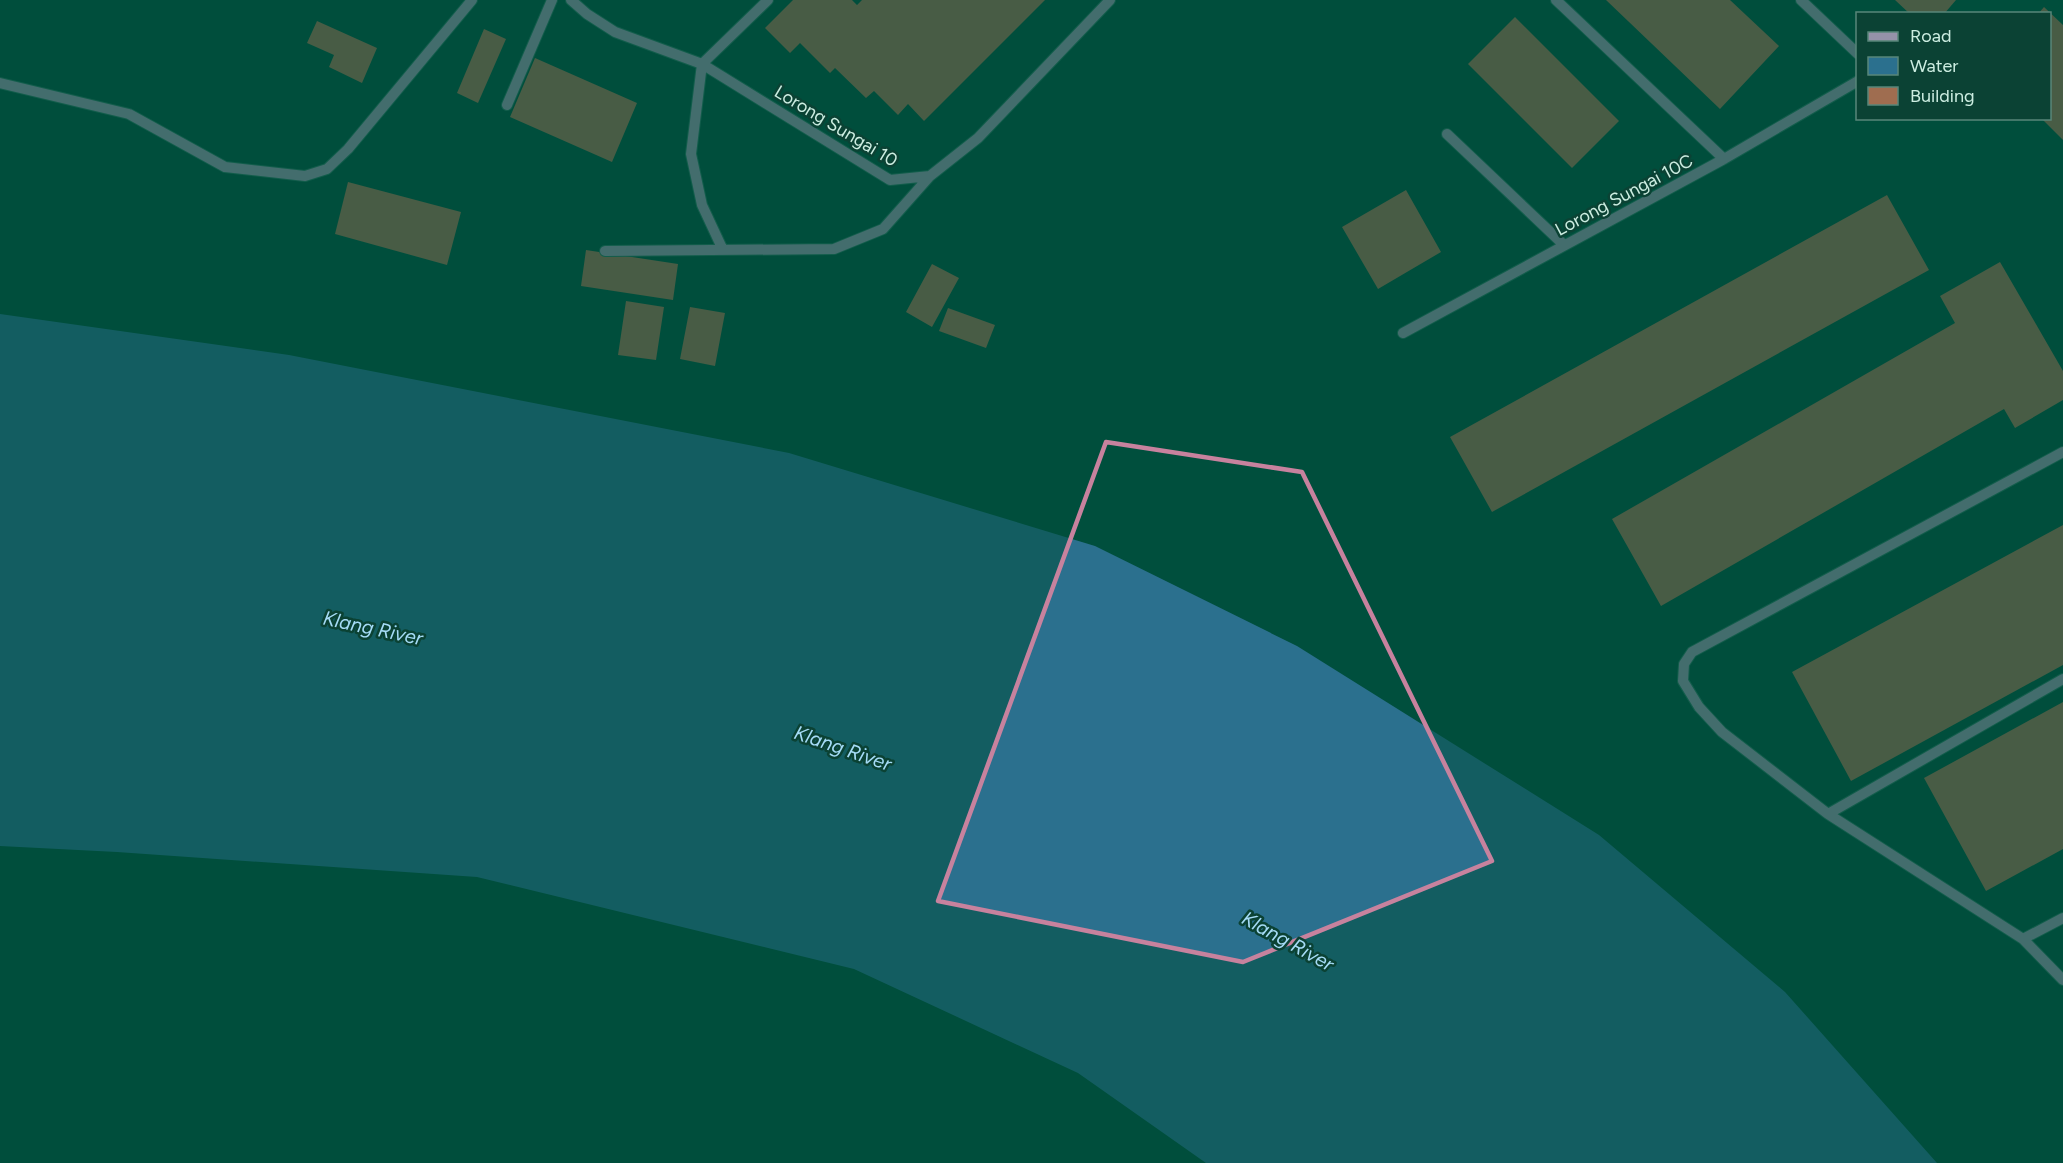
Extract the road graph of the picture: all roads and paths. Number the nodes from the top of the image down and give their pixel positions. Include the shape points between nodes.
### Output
1 (472, 0) edge
2 (552, 0) edge
3 (572, 0) edge
4 (768, 0) edge
5 (1110, 0) edge
6 (1556, 0) edge
7 (1801, 0) edge
8 (1856, 53) edge
9 (702, 64) junction
10 (1856, 82) edge
11 (0, 83) edge
12 (507, 105) dead end
13 (1447, 134) dead end
14 (1724, 159) junction
15 (930, 176) junction
16 (1564, 245) junction
17 (723, 250) junction
18 (605, 251) dead end
19 (1403, 333) dead end
20 (2063, 452) edge
21 (2063, 679) edge
22 (1828, 814) junction
23 (2063, 918) edge
24 (2023, 939) junction
25 (2063, 980) edge

1 - 11 street via 348,149 327,169 305,176 225,166 129,114
2 - 12 street
3 - 9 street, Lorong Sungai 10 via 615,32
4 - 9 street
5 - 15 street via 978,138
6 - 14 street
7 - 8 street
9 - 15 street, Lorong Sungai 10 via 890,180
9 - 17 street via 691,154 702,205
10 - 14 street, Lorong Sungai 10C
13 - 16 street
14 - 16 street, Lorong Sungai 10C
15 - 17 street via 883,229 834,249
16 - 19 street, Lorong Sungai 10C
17 - 18 street
20 - 22 street via 1692,652 1684,664 1683,681 1699,707 1722,732
21 - 22 street
22 - 24 street
23 - 24 street
24 - 25 street

